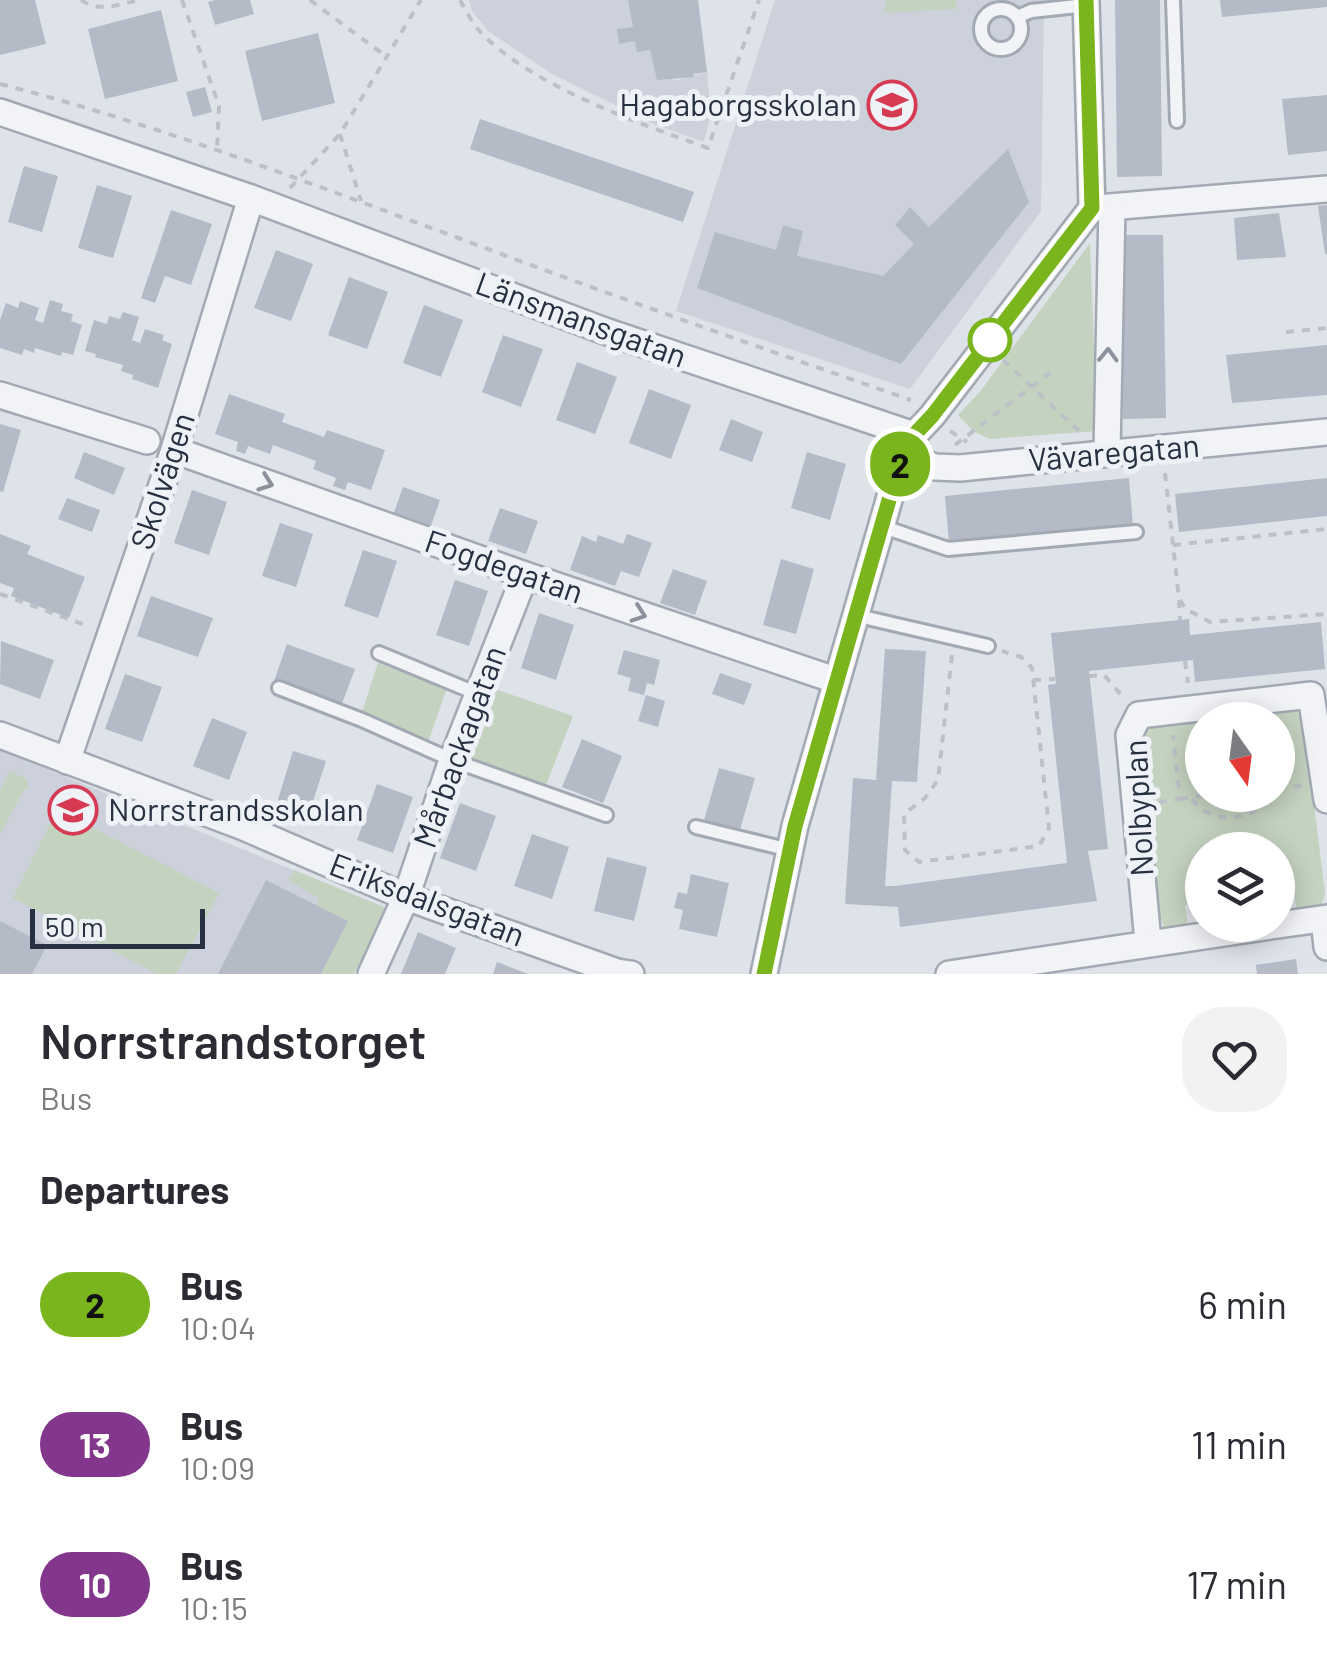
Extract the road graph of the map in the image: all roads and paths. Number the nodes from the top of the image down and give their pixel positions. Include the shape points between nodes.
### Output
1 (81, 0) edge
2 (140, 0) edge
3 (182, 0) edge
4 (310, 0) edge
5 (420, 0) edge
6 (460, 0) edge
7 (1173, 0) edge
8 (757, 1) edge
9 (1086, 2) edge
10 (1002, 4) edge
11 (1017, 17) junction
12 (387, 57) junction
13 (0, 84) edge
14 (0, 112) edge
15 (1178, 121) dead end
16 (340, 134) junction
17 (217, 151) junction
18 (296, 178) junction
19 (1327, 188) edge
20 (250, 198) junction
21 (362, 203) junction
22 (278, 208) junction
23 (1102, 208) junction
24 (1327, 328) edge
25 (1286, 332) dead end
26 (996, 353) dead end
27 (1055, 368) dead end
28 (1031, 386) junction
29 (0, 396) edge
30 (912, 400) dead end
31 (1327, 432) edge
32 (1086, 437) dead end
33 (147, 441) dead end
34 (908, 445) junction
35 (1162, 448) junction
36 (174, 450) junction
37 (1107, 452) junction
38 (935, 468) junction
39 (881, 526) junction
40 (1327, 529) edge
41 (1136, 532) dead end
42 (1172, 545) junction
43 (524, 575) junction
44 (0, 594) edge
45 (1179, 599) junction
46 (1327, 614) edge
47 (854, 615) junction
48 (1180, 620) dead end
49 (111, 635) junction
50 (954, 638) junction
51 (988, 646) joint
52 (379, 654) dead end
53 (1089, 676) dead end
54 (1056, 678) dead end
55 (835, 680) junction
56 (1033, 680) junction
57 (280, 688) dead end
58 (478, 694) junction
59 (1170, 710) junction
60 (1139, 715) junction
61 (0, 735) edge
62 (452, 760) junction
63 (68, 762) junction
64 (1180, 799) junction
65 (1185, 799) edge
66 (1327, 800) edge
67 (1136, 805) junction
68 (1204, 812) edge
69 (1248, 812) edge
70 (606, 815) dead end
71 (696, 828) dead end
72 (790, 850) junction
73 (406, 896) junction
74 (1326, 919) edge
75 (1295, 923) edge
76 (1185, 937) edge
77 (1148, 942) junction
78 (1327, 947) edge
79 (371, 974) edge
80 (632, 974) edge
81 (764, 974) edge
82 (949, 974) edge

1 - 2 path via 107,7
3 - 17 path via 219,106
4 - 12 path
5 - 12 path
6 - 8 path via 475,26 538,74 620,116 708,148
7 - 15 lane
9 - 11 lane
9 - 23 street
10 - 11 lane
10 - 11 lane via 983,20 981,34 990,46 1006,48 1018,40
12 - 16 path
13 - 17 path
14 - 20 street, Länsmansgatan
16 - 18 path
16 - 21 path
17 - 18 path
18 - 21 path
18 - 22 path
19 - 23 street
20 - 22 street, Länsmansgatan
20 - 36 street, Skolvägen
21 - 30 path
22 - 34 street, Länsmansgatan
23 - 34 street
37 -> 23 street
24 - 25 path
26 - 28 path
27 - 28 path
28 - 32 path
28 - 38 path via 961,439
29 - 33 street
31 - 35 street, Vävaregatan
34 - 38 street, Vävaregatan
34 - 39 street
35 - 37 street, Vävaregatan
35 - 42 path
36 -> 43 street, Fogdegatan
36 - 49 street, Skolvägen
37 - 38 street, Vävaregatan
39 - 41 lane via 948,549
39 - 47 street
40 - 42 path
42 - 45 path
43 -> 55 street, Fogdegatan
43 - 58 street, Mårbackagatan
44 - 49 path
45 - 46 path via 1210,622
45 - 48 path
47 - 50 lane
47 - 55 street
49 - 63 street, Skolvägen
50 - 51 lane
50 - 56 path via 938,780 904,814 905,850 919,862 1039,846 1049,828
51 - 56 path via 1021,657
52 - 58 lane
53 - 60 path via 1104,675
54 - 56 path
55 - 72 street
57 - 62 lane
58 - 62 street, Mårbackagatan
59 - 60 street, Nolbyplan
59 - 64 path
59 - 66 street, Nolbyplan via 1311,695
60 - 67 street, Nolbyplan via 1129,736
61 - 63 street, Eriksdalsgatan
62 - 70 lane
62 - 73 street, Mårbackagatan
63 - 73 street, Eriksdalsgatan
64 - 65 path
64 - 67 path
67 - 77 street, Nolbyplan
68 - 69 path
71 - 72 lane
72 - 81 street
73 - 79 street, Mårbackagatan
73 - 80 street, Eriksdalsgatan
74 - 75 street
74 - 78 street
76 - 77 street
77 - 82 street

